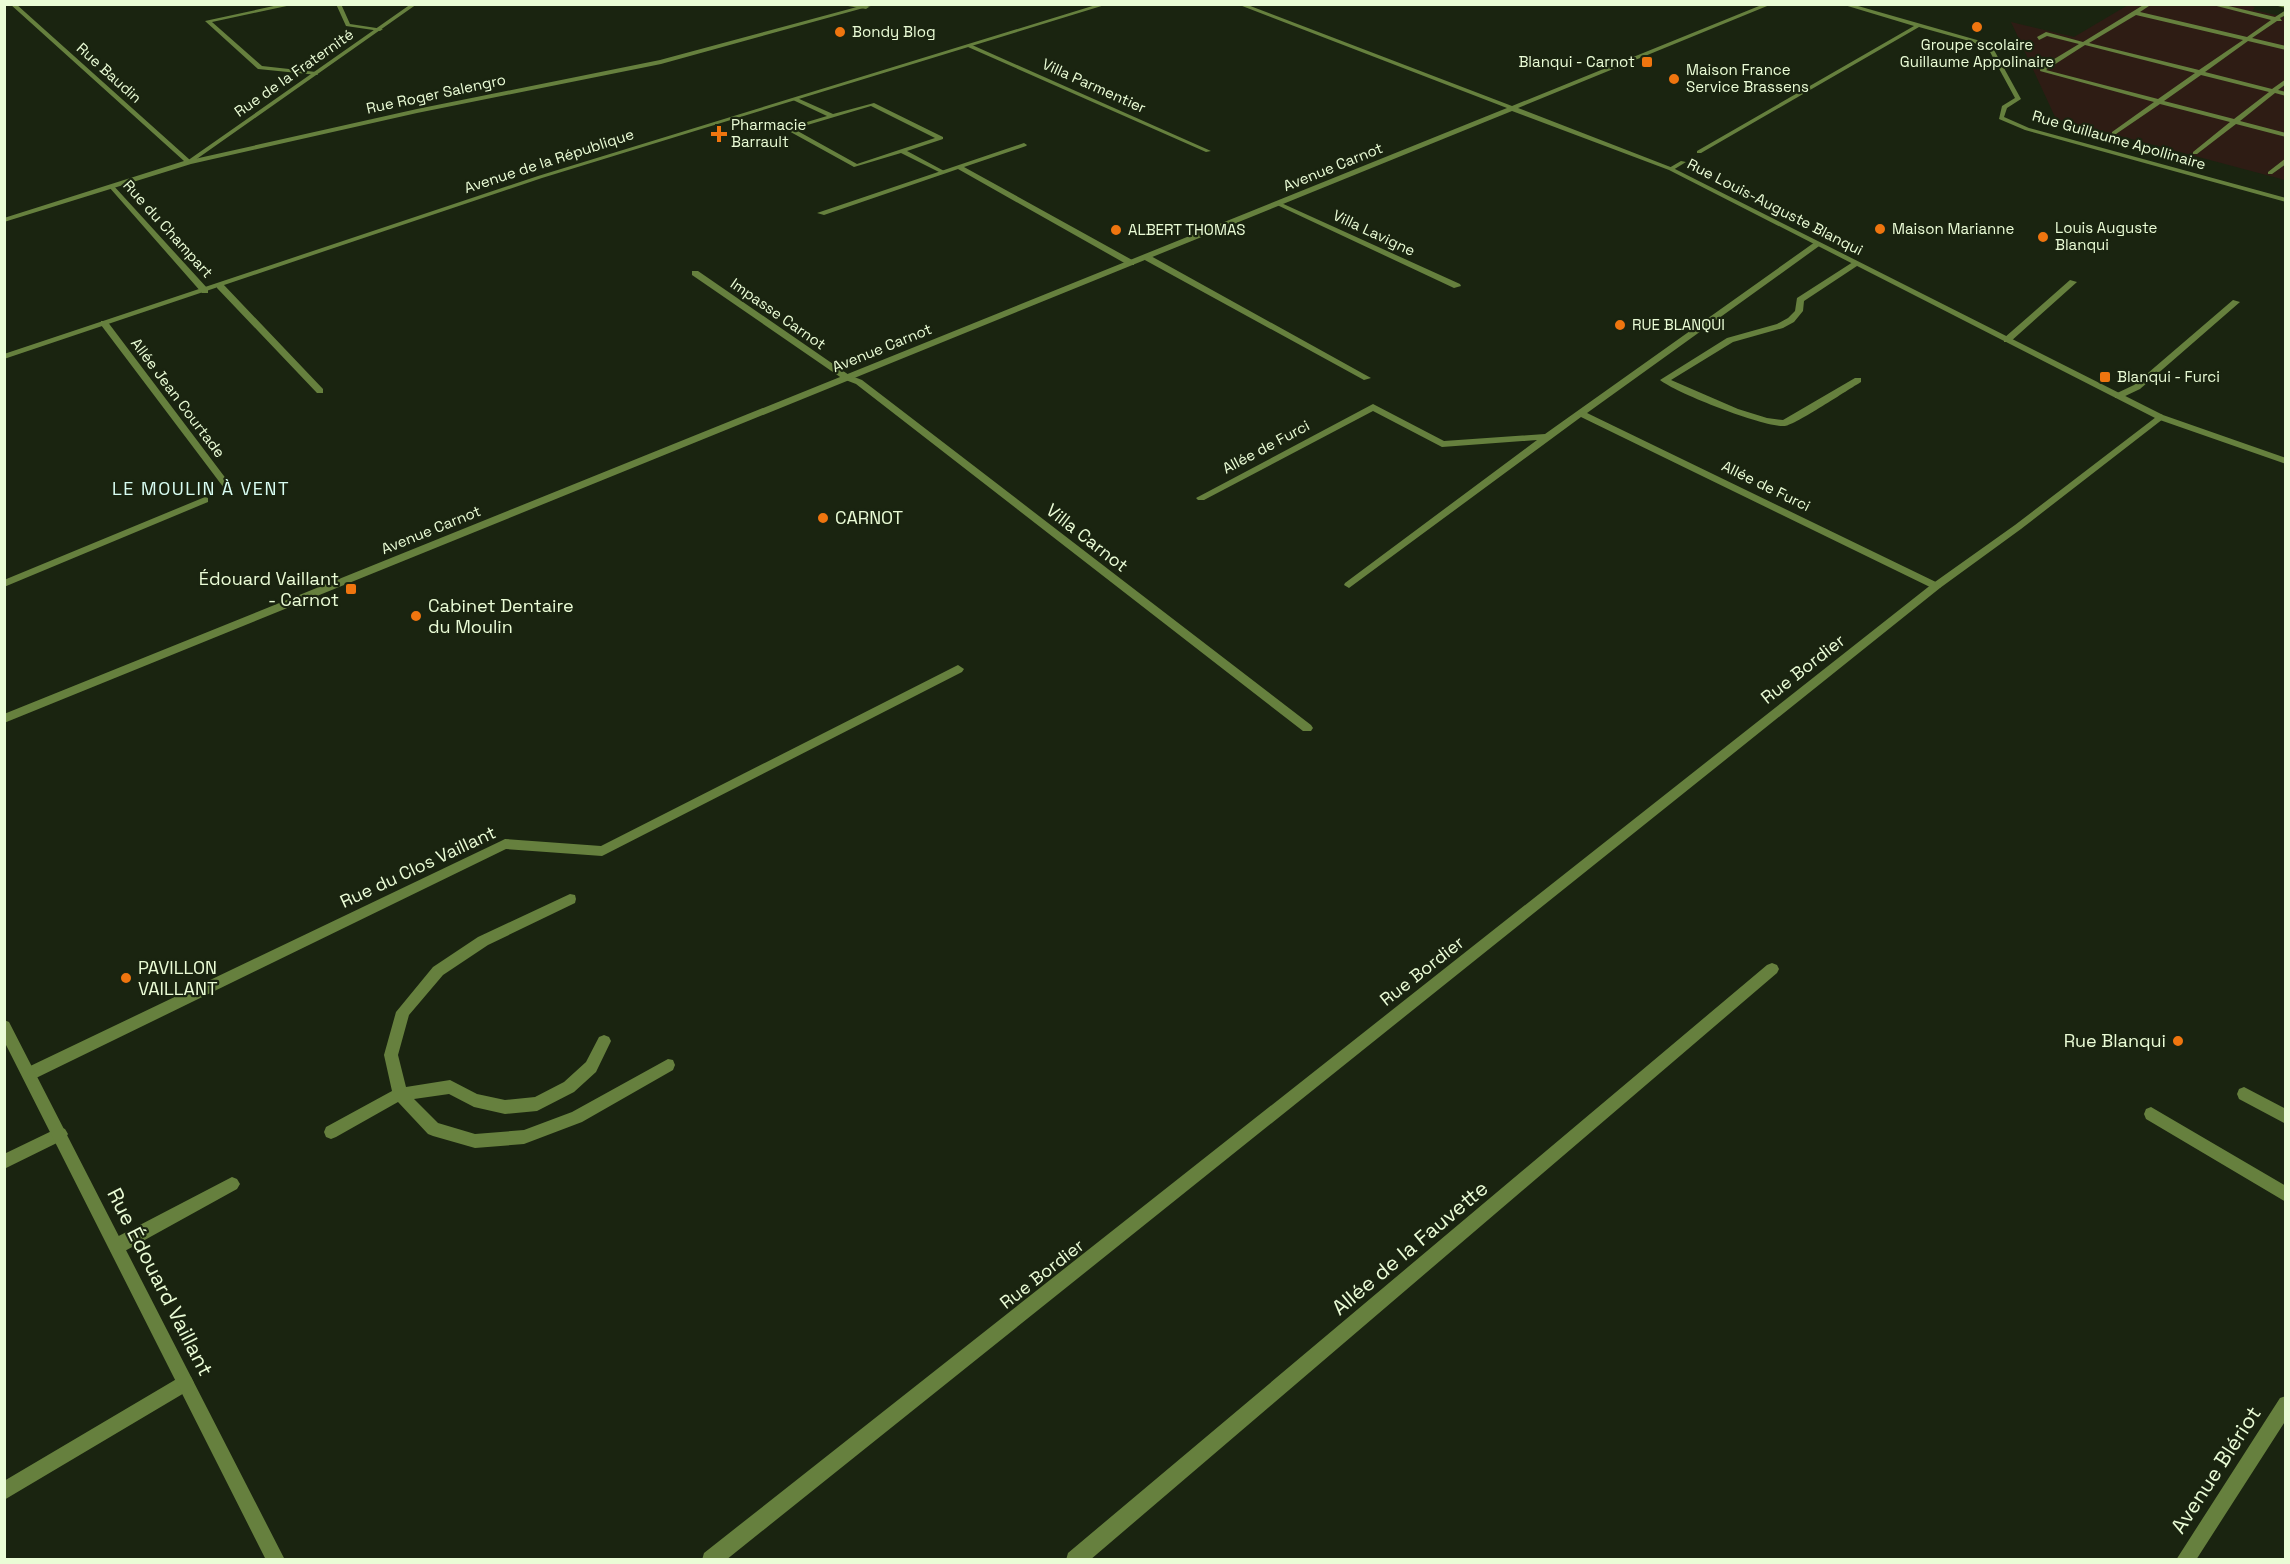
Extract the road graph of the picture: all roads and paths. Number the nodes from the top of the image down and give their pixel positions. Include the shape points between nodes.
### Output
1 (12, 4) edge
2 (294, 4) edge
3 (338, 4) edge
4 (415, 4) edge
5 (838, 4) edge
6 (876, 4) edge
7 (1106, 4) edge
8 (1239, 4) edge
9 (1770, 4) edge
10 (1843, 4) edge
11 (2150, 4) edge
12 (2211, 4) edge
13 (2276, 4) edge
14 (2286, 6) edge
15 (866, 7) junction
16 (2286, 12) edge
17 (2135, 13) junction
18 (2275, 19) junction
19 (2286, 21) edge
20 (1919, 25) junction
21 (381, 29) junction
22 (2039, 38) dead end
23 (2247, 39) junction
24 (2084, 44) junction
25 (970, 46) junction
26 (2286, 48) edge
27 (2199, 72) junction
28 (316, 74) junction
29 (2286, 81) edge
30 (2274, 91) junction
31 (2286, 94) edge
32 (795, 99) junction
33 (2158, 102) junction
34 (1514, 108) junction
35 (833, 116) junction
36 (2234, 122) junction
37 (2114, 133) dead end
38 (2286, 135) edge
39 (1024, 145) dead end
40 (902, 151) junction
41 (1208, 151) dead end
42 (1699, 152) dead end
43 (2195, 153) dead end
44 (2286, 160) edge
45 (189, 162) junction
46 (1683, 162) dead end
47 (958, 167) junction
48 (1671, 168) junction
49 (943, 172) junction
50 (2270, 173) dead end
51 (111, 186) junction
52 (2286, 200) edge
53 (1279, 204) junction
54 (821, 213) dead end
55 (4, 220) edge
56 (1818, 244) junction
57 (1146, 257) junction
58 (1131, 263) junction
59 (1856, 264) junction
60 (694, 273) dead end
61 (2073, 282) dead end
62 (220, 286) junction
63 (1457, 286) dead end
64 (206, 291) junction
65 (2236, 302) dead end
66 (104, 323) junction
67 (2007, 340) junction
68 (4, 357) edge
69 (846, 377) junction
70 (1367, 378) dead end
71 (1858, 380) dead end
72 (320, 391) dead end
73 (2118, 396) junction
74 (1582, 414) junction
75 (2160, 417) junction
76 (1547, 437) junction
77 (2286, 461) edge
78 (230, 490) dead end
79 (1202, 498) dead end
80 (205, 500) dead end
81 (4, 584) edge
82 (1349, 585) dead end
83 (1936, 586) junction
84 (958, 669) dead end
85 (4, 718) edge
86 (1307, 728) dead end
87 (570, 898) dead end
88 (1772, 969) dead end
89 (4, 1026) edge
90 (604, 1041) dead end
91 (668, 1065) dead end
92 (29, 1074) junction
93 (400, 1094) junction
94 (2244, 1094) dead end
95 (2151, 1114) dead end
96 (2286, 1116) edge
97 (331, 1132) dead end
98 (60, 1134) junction
99 (4, 1162) edge
100 (232, 1184) dead end
101 (2286, 1195) edge
102 (117, 1246) junction
103 (185, 1383) junction
104 (2286, 1404) edge
105 (4, 1491) edge
106 (276, 1560) edge
107 (711, 1560) edge
108 (1075, 1560) edge
109 (2185, 1560) edge

1 - 45 street, Rue Baudin
2 - 28 street via 208,21 260,68
3 - 21 street via 348,25
4 - 21 street, Rue de la Fraternité
5 - 15 street
6 - 15 street, Rue Roger Salengro
7 - 25 street, Avenue de la République
8 - 34 street, Rue Louis-Auguste Blanqui
9 - 34 street, Avenue Carnot
10 - 20 street, Rue Guillaume Apollinaire
11 - 17 street
12 - 18 street
13 - 14 street
15 - 45 street, Rue Roger Salengro via 652,64
16 - 18 street
17 - 23 street
17 - 24 street
18 - 19 street
18 - 23 street
20 - 42 street
20 - 52 street, Rue Guillaume Apollinaire via 1975,41 1992,51 2018,99 2004,107 2001,118 2027,129
21 - 28 street, Rue de la Fraternité
22 - 24 street via 2046,34
23 - 26 street
23 - 27 street
24 - 27 street
24 - 33 street via 2043,71
25 - 32 street, Avenue de la République
25 - 41 street, Villa Parmentier
27 - 30 street
27 - 33 street
28 - 45 street, Rue de la Fraternité
29 - 30 street
30 - 31 street
30 - 36 street
32 - 35 street
32 - 62 street, Avenue de la République via 540,177
33 - 36 street
33 - 37 street
34 - 48 street, Rue Louis-Auguste Blanqui
34 - 53 street, Avenue Carnot
35 - 40 street via 872,104 941,138
35 - 40 street via 789,129 856,166
36 - 38 street
36 - 43 street
39 - 47 street
40 - 49 street
44 - 50 street
45 - 51 street, Rue Roger Salengro
46 - 48 street
47 - 49 street
47 - 58 street
48 - 56 street, Rue Louis-Auguste Blanqui
49 - 54 street
51 - 55 street, Rue Roger Salengro
51 - 64 street, Rue du Champart
53 - 57 street, Avenue Carnot
53 - 63 street, Villa Lavigne
56 - 59 street, Rue Louis-Auguste Blanqui
56 - 74 street, Allée de Furci
57 - 58 street, Avenue Carnot
57 - 70 street
58 - 69 street, Avenue Carnot
59 - 67 street, Rue Louis-Auguste Blanqui
59 - 71 street via 1800,300 1799,310 1791,320 1730,340 1664,380 1735,411 1785,423
60 - 69 street, Impasse Carnot
61 - 67 street
62 - 64 street, Avenue de la République
62 - 72 street
64 - 66 street, Avenue de la République
65 - 73 street via 2137,387
66 - 68 street, Avenue de la République
66 - 78 street, Allée Jean Courtade
67 - 73 street, Rue Louis-Auguste Blanqui
69 - 85 street, Avenue Carnot
69 - 86 street, Villa Carnot via 859,382
73 - 75 street, Rue Louis-Auguste Blanqui
74 - 76 street, Allée de Furci
74 - 83 street, Allée de Furci
75 - 77 street, Rue Louis-Auguste Blanqui
75 - 83 street, Rue Bordier via 2018,528
76 - 79 street, Allée de Furci via 1442,444 1373,407
76 - 82 street, Allée de Furci
80 - 81 street
83 - 107 street, Rue Bordier
84 - 92 street, Rue du Clos Vaillant via 602,851 505,844
87 - 93 street via 483,940 438,970 403,1012 391,1055
88 - 108 street, Allée de la Fauvette
89 - 92 street, Rue Édouard Vaillant
90 - 93 street via 591,1067 569,1087 537,1104 505,1107 474,1100 450,1087
91 - 93 street via 577,1117 524,1137 476,1141 434,1129
92 - 98 street, Rue Édouard Vaillant
93 - 97 street
94 - 96 street
95 - 101 street
98 - 99 street
98 - 102 street, Rue Édouard Vaillant
100 - 102 street
102 - 103 street, Rue Édouard Vaillant
103 - 105 street
103 - 106 street, Rue Édouard Vaillant
104 - 109 street, Avenue Blériot

